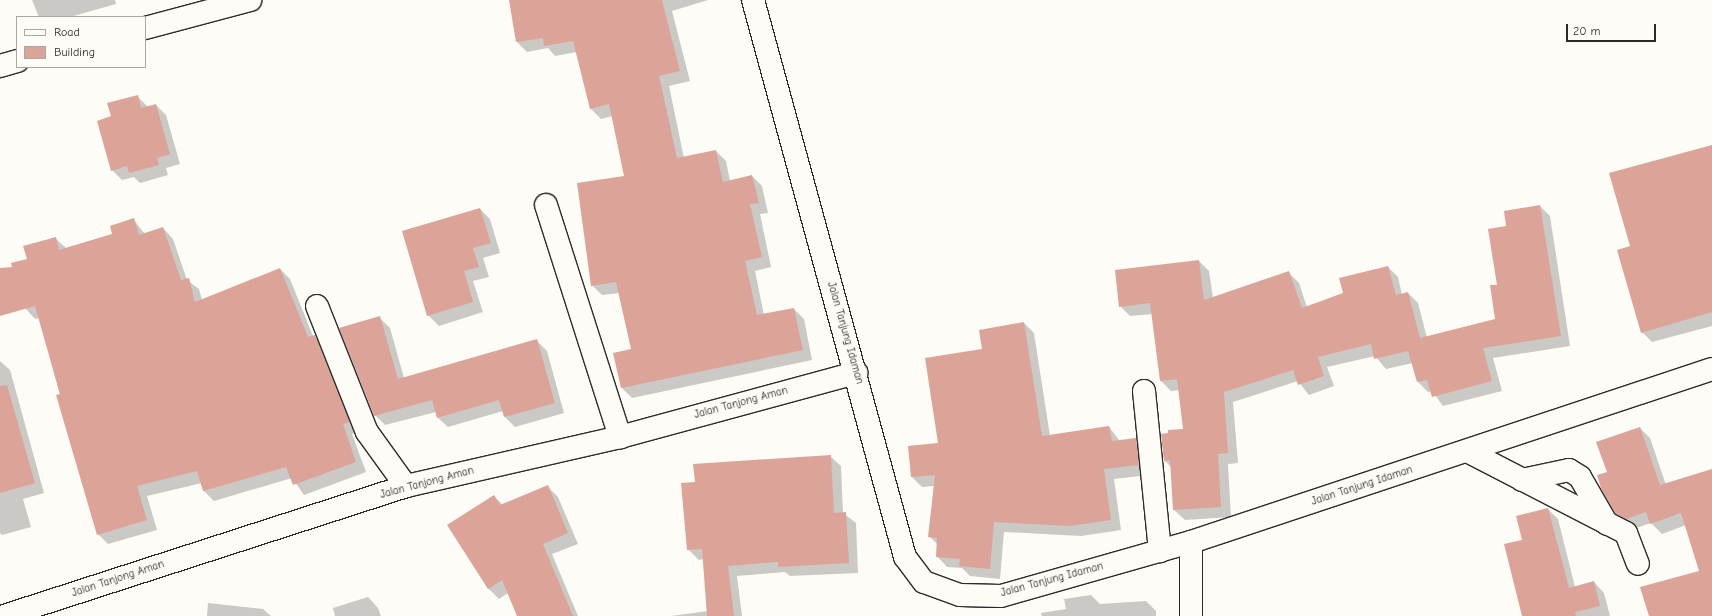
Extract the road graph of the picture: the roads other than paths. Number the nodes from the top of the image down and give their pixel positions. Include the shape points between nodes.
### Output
1 (250, 0) edge
2 (753, 0) edge
3 (146, 28) edge
4 (16, 61) edge
5 (0, 66) edge
6 (546, 204) dead end
7 (317, 306) dead end
8 (1712, 369) edge
9 (856, 373) junction
10 (1144, 391) dead end
11 (620, 437) junction
12 (1467, 451) junction
13 (1522, 480) junction
14 (406, 486) junction
15 (1606, 524) junction
16 (1191, 542) junction
17 (1160, 551) junction
18 (1638, 564) dead end
19 (4, 616) edge
20 (1191, 616) edge

1 - 3 street
2 - 9 street, Jalan Tanjung Idaman
4 - 5 street
6 - 11 street
7 - 14 street via 367,432
8 - 12 street, Jalan Tanjung Idaman
9 - 11 street, Jalan Tanjong Aman
9 - 17 street, Jalan Tanjung Idaman via 905,557 924,582 960,595 1001,596
10 - 17 street
11 - 14 street, Jalan Tanjong Aman
12 - 13 street
12 - 16 street, Jalan Tanjung Idaman
13 - 15 street
13 - 15 street via 1569,470 1580,477
14 - 19 street, Jalan Tanjong Aman
15 - 18 street via 1626,533
16 - 17 street, Jalan Tanjung Idaman
16 - 20 street

